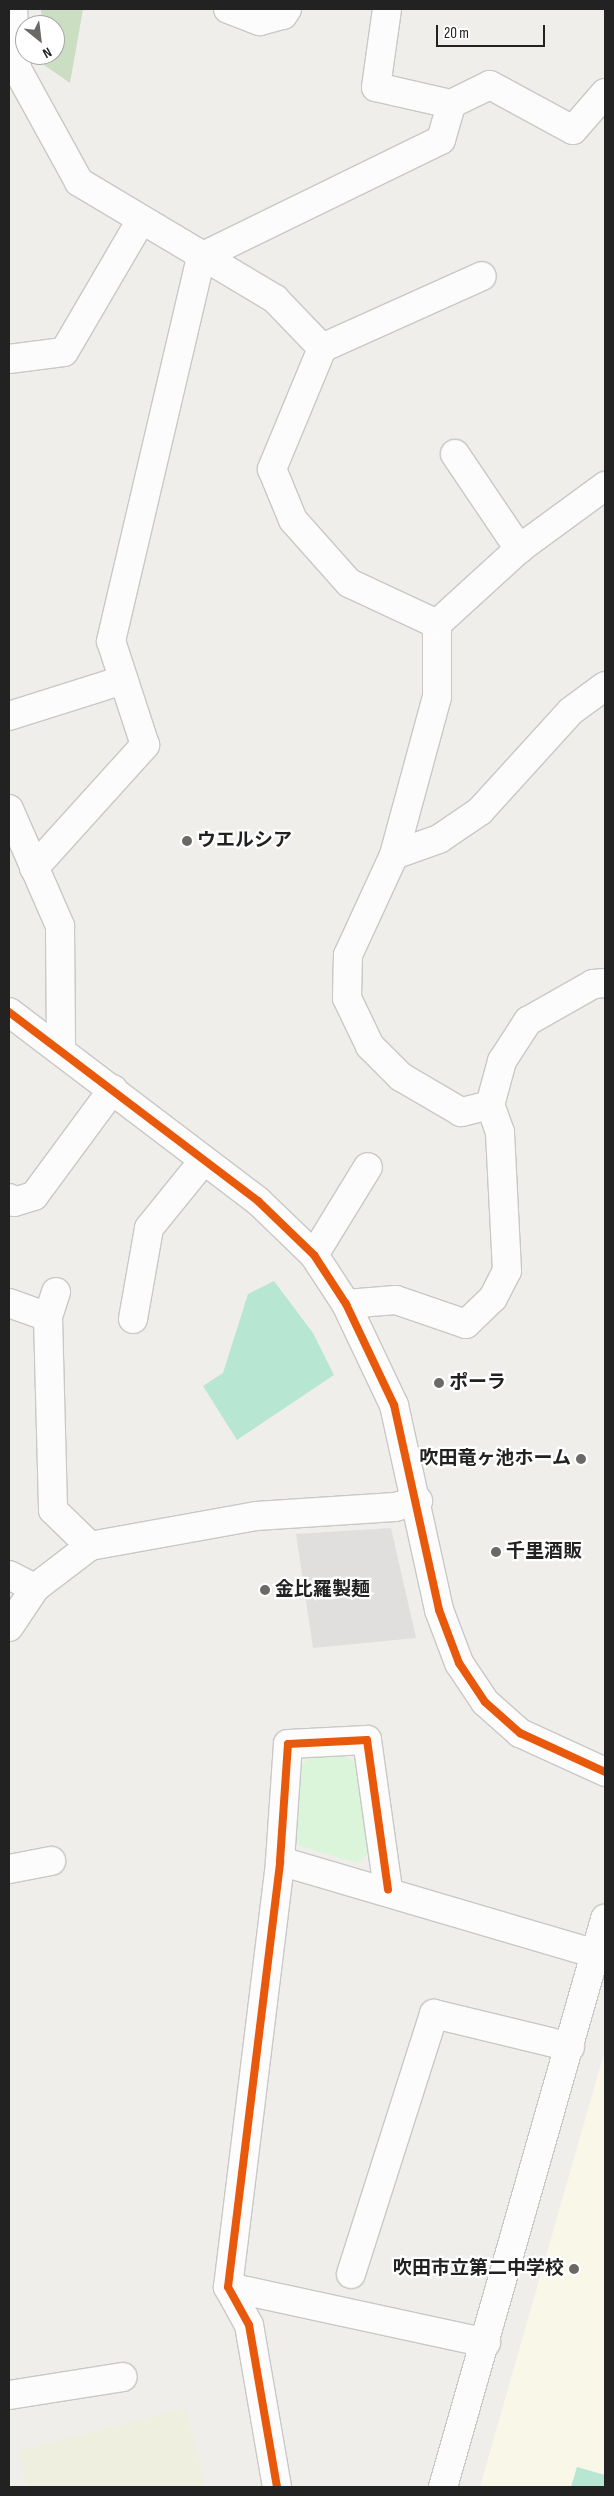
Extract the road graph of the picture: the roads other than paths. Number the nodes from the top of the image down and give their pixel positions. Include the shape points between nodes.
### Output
1 (13, 9) edge
2 (228, 9) edge
3 (287, 9) edge
4 (387, 9) edge
5 (605, 93) edge
6 (452, 104) junction
7 (141, 220) junction
8 (201, 257) junction
9 (482, 276) dead end
10 (322, 348) junction
11 (9, 359) edge
12 (456, 454) dead end
13 (605, 486) edge
14 (520, 549) junction
15 (437, 624) junction
16 (123, 680) junction
17 (605, 686) edge
18 (9, 716) edge
19 (9, 809) edge
20 (394, 855) junction
21 (34, 868) junction
22 (605, 983) edge
23 (9, 1012) edge
24 (61, 1050) junction
25 (113, 1089) junction
26 (490, 1105) junction
27 (204, 1160) junction
28 (368, 1167) dead end
29 (9, 1198) edge
30 (314, 1255) junction
31 (9, 1303) edge
32 (346, 1304) junction
33 (133, 1319) dead end
34 (418, 1501) junction
35 (90, 1546) junction
36 (9, 1575) edge
37 (35, 1588) junction
38 (9, 1627) edge
39 (605, 1772) edge
40 (51, 1860) dead end
41 (280, 1861) junction
42 (9, 1869) edge
43 (388, 1890) junction
44 (605, 1919) edge
45 (597, 1954) junction
46 (570, 2047) junction
47 (351, 2274) dead end
48 (228, 2286) junction
49 (486, 2343) junction
50 (123, 2377) dead end
51 (9, 2395) edge
52 (278, 2487) edge
53 (442, 2487) edge

1 - 7 street via 17,69 79,182
2 - 3 street via 260,21 282,15
4 - 6 street via 376,87
5 - 6 street via 573,130 490,85
6 - 8 street via 441,140
7 - 8 street
7 - 11 street via 64,352
8 - 10 street via 275,299
8 - 16 street via 111,641
9 - 10 street
10 - 15 street via 272,469 293,520 349,583
12 - 14 street
13 - 14 street
14 - 15 street
15 - 20 street via 437,698
16 - 18 street
16 - 21 street via 145,744
17 - 20 street via 571,712 480,812 439,839
19 - 21 street
20 - 26 street via 348,955 347,998 370,1046 401,1077 461,1112
21 - 24 street via 60,926
22 - 26 street via 593,984 528,1020 502,1061
23 - 24 street
24 - 25 street
25 - 27 street
25 - 29 street via 34,1196 14,1202
26 - 32 street via 500,1132 507,1271 493,1298 466,1324 396,1300
27 - 30 street via 258,1201
27 - 33 street via 149,1228
28 - 30 street
30 - 32 street
31 - 35 street via 52,1304 53,1510
32 - 34 street via 394,1405
34 - 35 street via 395,1507 256,1516
34 - 39 street via 439,1610 458,1663 484,1702 520,1733
35 - 37 street
36 - 37 street
37 - 38 street
40 - 42 street
41 - 43 street
41 - 43 street via 288,1744 367,1740
41 - 48 street
43 - 45 street
44 - 45 street
45 - 46 street
46 - 47 street via 434,2014
46 - 49 street
48 - 49 street
48 - 52 street via 249,2325
49 - 53 street
50 - 51 street

